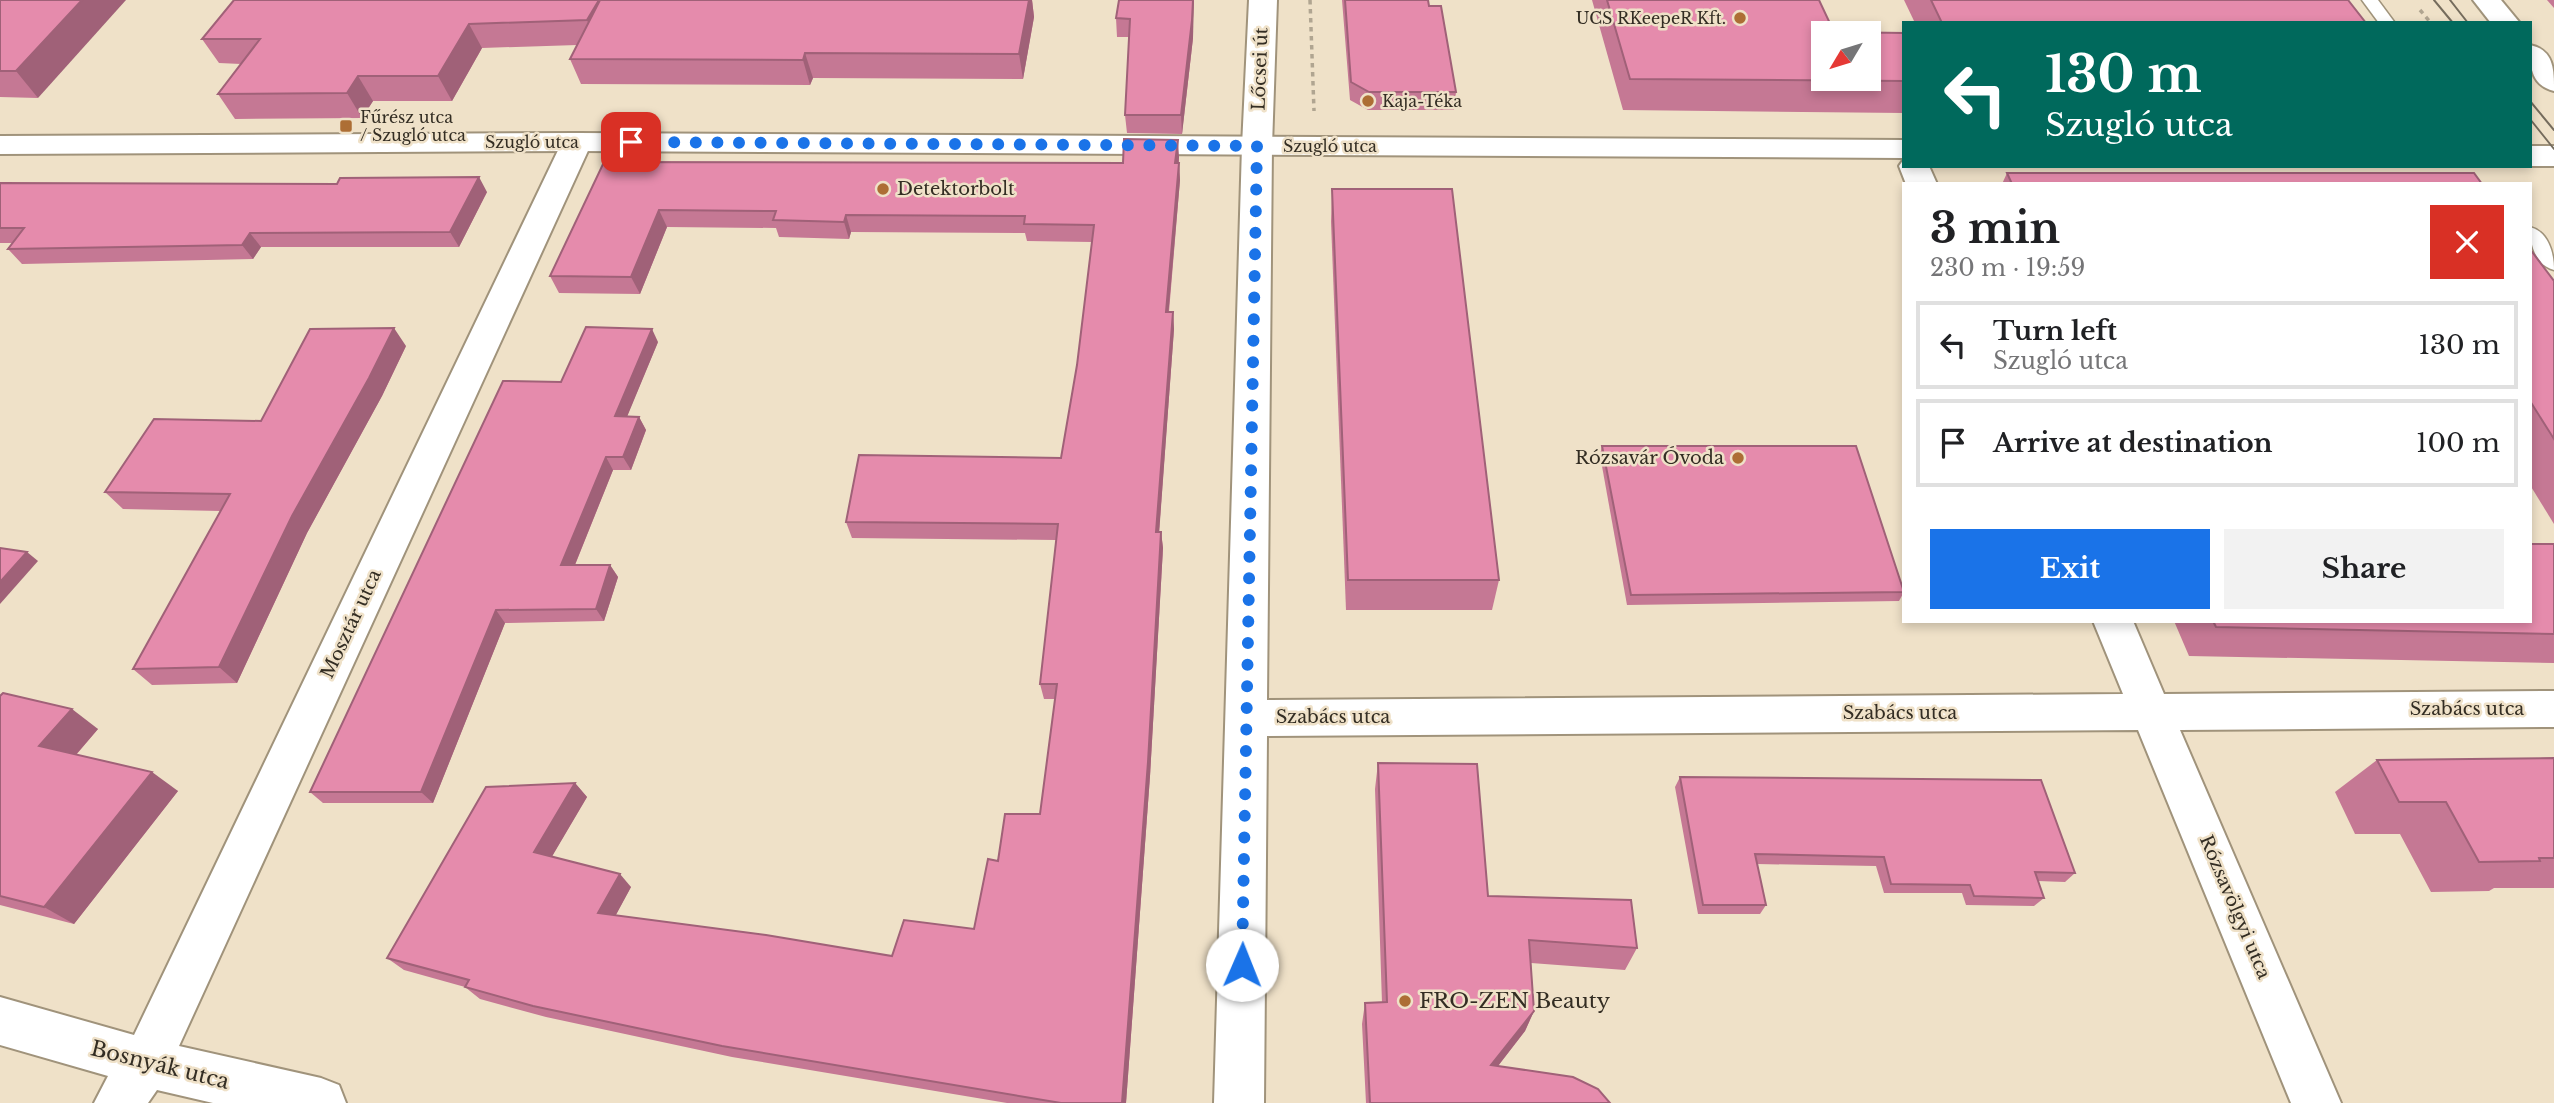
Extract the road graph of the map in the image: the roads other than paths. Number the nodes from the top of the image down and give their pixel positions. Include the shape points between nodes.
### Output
1 (1263, 0) edge
2 (2370, 0) edge
3 (2487, 0) edge
4 (2386, 21) edge
5 (2504, 21) edge
6 (2532, 55) edge
7 (2554, 82) edge
8 (577, 142) junction
9 (0, 145) edge
10 (1257, 146) junction
11 (1902, 149) edge
12 (2532, 156) edge
13 (2554, 156) edge
14 (2532, 236) edge
15 (2554, 264) edge
16 (2114, 623) edge
17 (2554, 709) edge
18 (2153, 711) junction
19 (1246, 718) junction
20 (0, 1021) edge
21 (146, 1063) junction
22 (119, 1103) edge
23 (321, 1103) edge
24 (1239, 1103) edge
25 (2316, 1103) edge

1 - 10 street, Lőcsei út
2 - 4 lane
3 - 5 street
6 - 7 street
8 - 9 street, Szugló utca
8 - 10 street, Szugló utca
8 - 21 street, Mosztár utca
10 - 11 street, Szugló utca
10 - 19 street, Lőcsei út
12 - 13 street
14 - 15 lane
16 - 18 street, Rózsavölgyi utca
17 - 18 street, Szabács utca
18 - 19 street, Szabács utca
18 - 25 street, Rózsavölgyi utca
19 - 24 street, Lőcsei út
20 - 21 street, Bosnyák utca
21 - 22 street, Mosztár utca
21 - 23 street, Bosnyák utca

